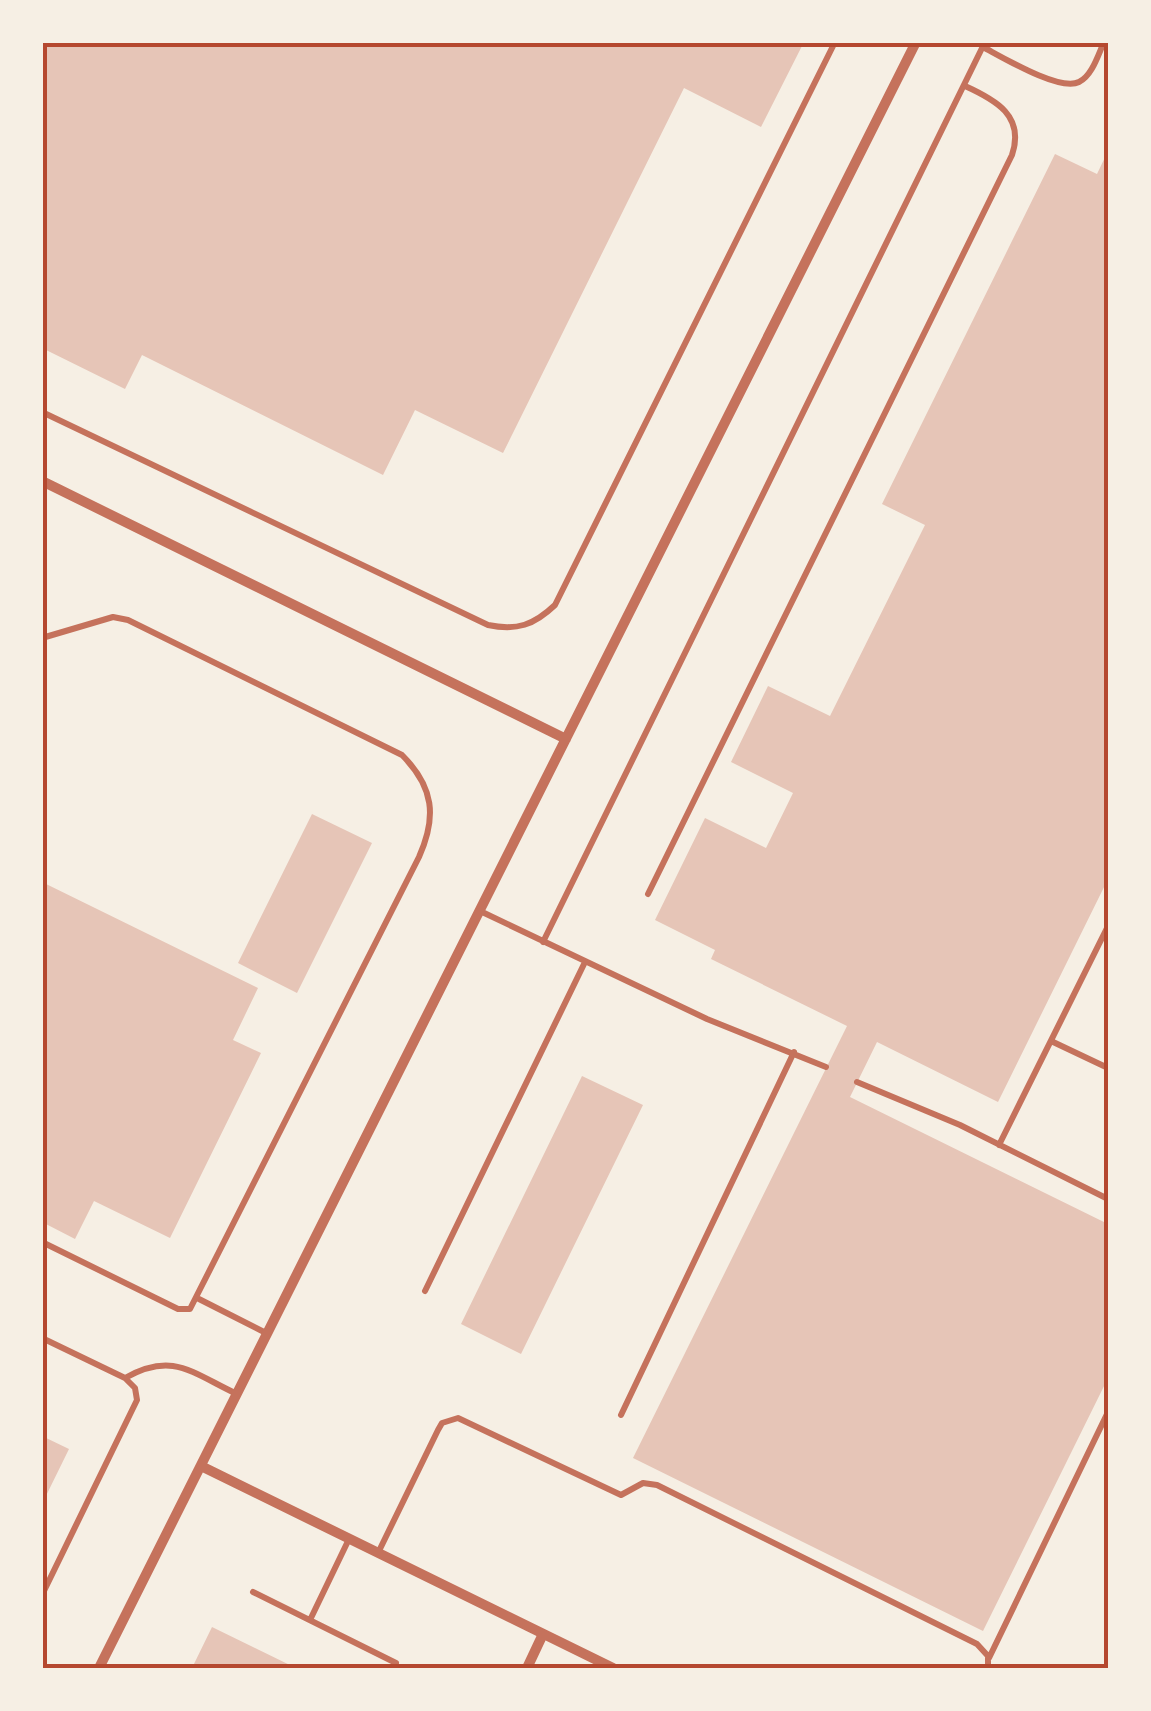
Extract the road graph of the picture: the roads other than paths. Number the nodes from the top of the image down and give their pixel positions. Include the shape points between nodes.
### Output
1 (835, 42) edge
2 (916, 42) edge
3 (1104, 42) edge
4 (984, 45) edge
5 (965, 86) junction
6 (42, 412) edge
7 (42, 481) edge
8 (42, 638) edge
9 (566, 740) junction
10 (648, 894) dead end
11 (480, 911) junction
12 (1108, 926) edge
13 (543, 942) junction
14 (584, 962) junction
15 (1051, 1041) junction
16 (794, 1052) junction
17 (826, 1068) dead end
18 (1108, 1068) edge
19 (857, 1082) dead end
20 (1000, 1145) junction
21 (1108, 1200) edge
22 (42, 1242) edge
23 (425, 1290) dead end
24 (198, 1298) junction
25 (268, 1333) junction
26 (42, 1338) edge
27 (125, 1378) junction
28 (237, 1394) junction
29 (1108, 1412) edge
30 (621, 1415) dead end
31 (201, 1466) junction
32 (349, 1538) junction
33 (378, 1553) junction
34 (252, 1592) dead end
35 (42, 1595) edge
36 (310, 1620) junction
37 (543, 1634) junction
38 (989, 1658) junction
39 (396, 1663) dead end
40 (99, 1668) edge
41 (527, 1668) edge
42 (613, 1668) edge
43 (988, 1668) edge

1 - 6 lane via 555,605 525,626 488,625
2 - 9 street
3 - 4 lane via 1082,81 1066,85
4 - 5 lane
5 - 10 lane via 1011,117 1012,156
5 - 13 lane
7 - 9 street
8 - 24 lane via 113,617 128,620 402,755 421,779 432,810 419,857
9 - 11 street
11 - 13 lane
11 - 25 street
12 - 15 lane
13 - 14 lane
14 - 16 lane
14 - 23 lane
15 - 18 lane
15 - 20 lane
16 - 17 lane
16 - 30 lane
19 - 20 lane
20 - 21 lane
22 - 24 lane via 178,1309
24 - 25 lane
25 - 28 street
26 - 27 lane
27 - 28 lane via 148,1365 172,1363
27 - 35 lane via 137,1400
28 - 31 street
29 - 38 lane
31 - 32 street
31 - 40 street
32 - 33 street
32 - 36 lane
33 - 37 street
33 - 38 lane via 438,1430 458,1418 622,1495 643,1483 657,1485 978,1644
34 - 36 lane
36 - 39 lane
37 - 41 street
37 - 42 street
38 - 43 lane

